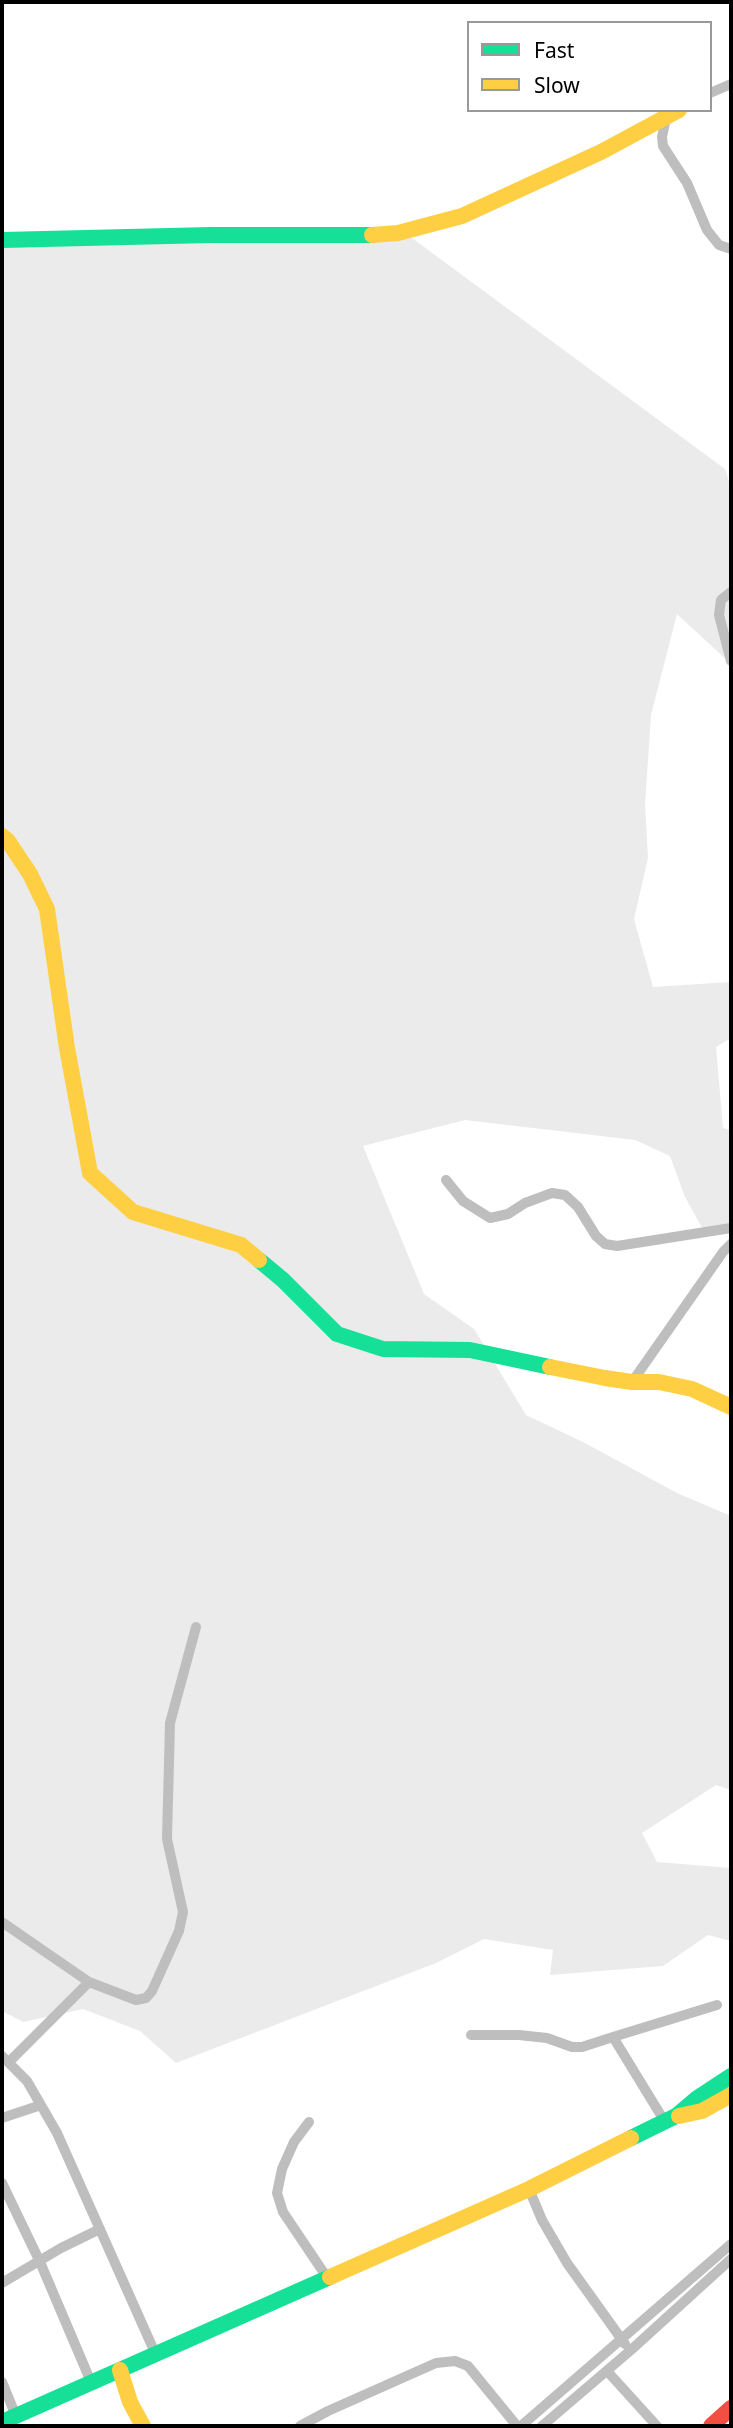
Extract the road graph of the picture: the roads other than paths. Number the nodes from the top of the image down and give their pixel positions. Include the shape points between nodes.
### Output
1 (731, 84) edge
2 (712, 92) edge
3 (672, 114) edge
4 (2, 240) edge
5 (731, 248) edge
6 (731, 592) edge
7 (731, 661) edge
8 (2, 836) edge
9 (446, 1180) dead end
10 (731, 1228) edge
11 (731, 1244) edge
12 (632, 1382) junction
13 (731, 1407) edge
14 (196, 1627) dead end
15 (2, 1922) edge
16 (89, 1982) junction
17 (717, 2005) dead end
18 (471, 2035) dead end
19 (613, 2036) junction
20 (5, 2059) edge
21 (731, 2076) edge
22 (731, 2095) edge
23 (41, 2105) junction
24 (2, 2118) edge
25 (671, 2119) junction
26 (309, 2122) dead end
27 (2, 2183) edge
28 (529, 2189) junction
29 (100, 2229) junction
30 (731, 2244) edge
31 (731, 2259) edge
32 (40, 2262) junction
33 (328, 2279) junction
34 (2, 2283) edge
35 (622, 2340) junction
36 (631, 2350) junction
37 (156, 2356) junction
38 (120, 2370) junction
39 (607, 2371) junction
40 (2, 2382) edge
41 (91, 2382) junction
42 (558, 2395) junction
43 (568, 2404) junction
44 (731, 2408) edge
45 (9, 2419) edge
46 (143, 2426) edge
47 (300, 2426) edge
48 (519, 2426) edge
49 (542, 2426) edge
50 (657, 2426) edge
51 (711, 2426) edge

1 - 2 street
3 - 4 street via 462,216 398,233
3 - 5 street via 663,146 687,183 707,230 719,245
6 - 7 street via 721,600 719,615
8 - 12 street via 30,874 47,909 90,1173 133,1212 241,1245 337,1334 383,1349 470,1350
9 - 10 street via 463,1201 490,1218 552,1193 565,1195 605,1244
11 - 12 street
12 - 13 street via 692,1389
14 - 16 street via 170,1723 167,1839 183,1912 179,1931 146,1998 136,2000
15 - 16 street
16 - 20 street
17 - 19 street
18 - 19 street via 547,2038 572,2047
19 - 25 street
20 - 23 street via 27,2081
21 - 25 street
22 - 25 street via 702,2111
23 - 24 street
23 - 29 street
25 - 28 street
26 - 33 street via 294,2142 277,2193 284,2212
27 - 32 street
28 - 33 street
28 - 35 street via 542,2221
29 - 32 street
29 - 37 street
30 - 35 street
31 - 36 street
32 - 34 street
32 - 41 street
33 - 37 street
35 - 36 street
35 - 42 street
36 - 39 street
37 - 38 street
38 - 41 street
38 - 46 street
39 - 43 street
39 - 50 street
40 - 45 street
41 - 45 street
42 - 43 street
42 - 48 street
43 - 49 street
44 - 51 street
47 - 48 street via 436,2363 455,2361 468,2366

